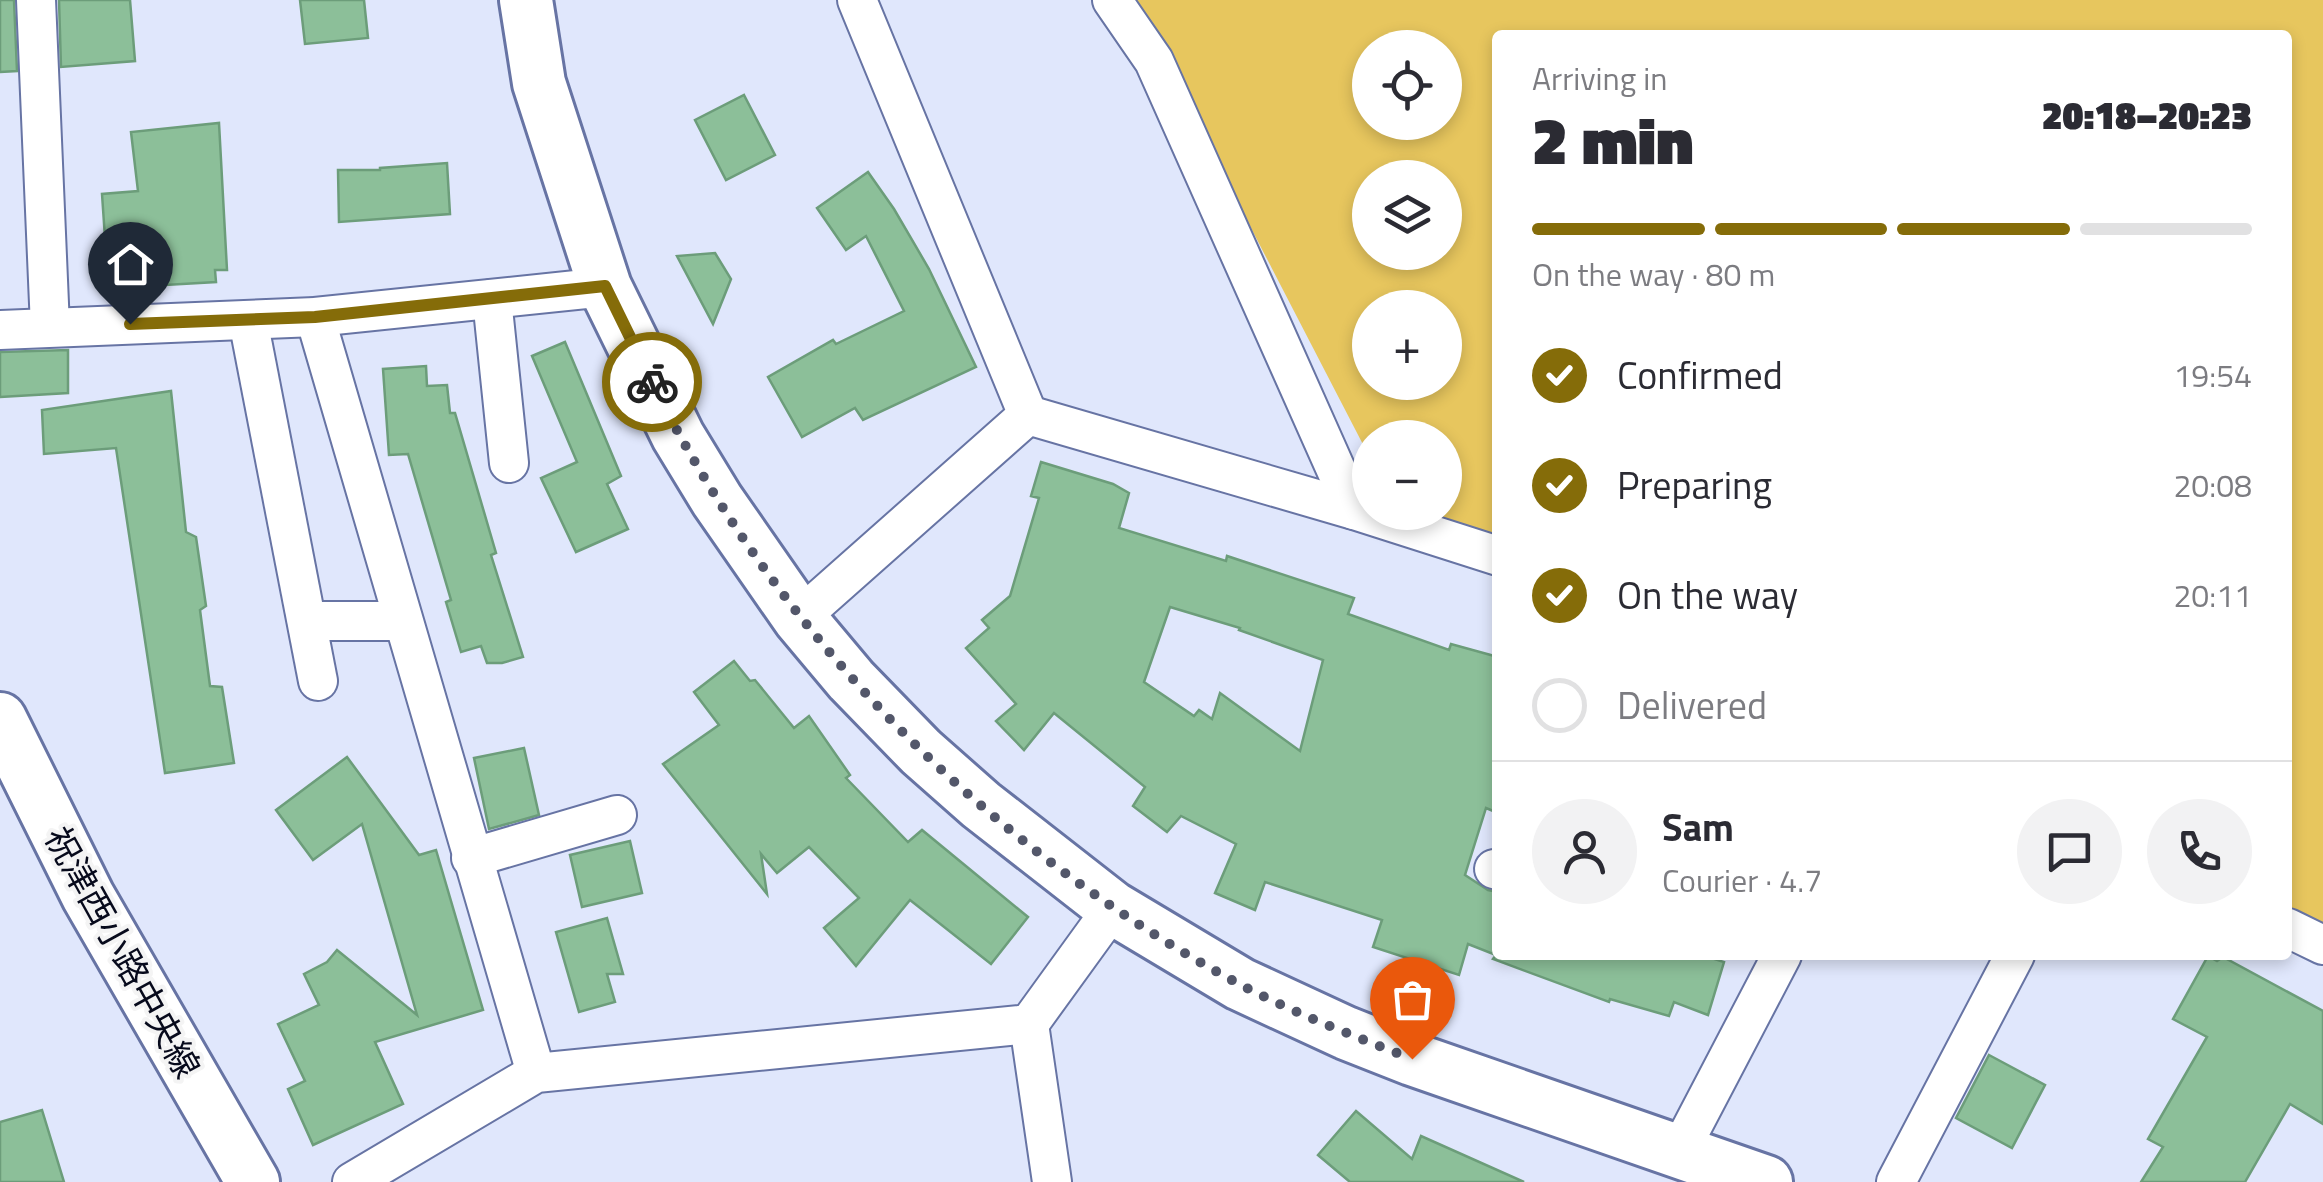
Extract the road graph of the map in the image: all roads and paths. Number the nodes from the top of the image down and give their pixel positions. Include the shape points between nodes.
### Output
1 (36, 0) edge
2 (526, 0) edge
3 (858, 0) edge
4 (1112, 0) edge
5 (605, 286) junction
6 (492, 299) junction
7 (315, 317) junction
8 (248, 320) junction
9 (50, 327) junction
10 (0, 330) edge
11 (1028, 415) junction
12 (510, 463) dead end
13 (1352, 506) edge
14 (1352, 509) edge
15 (1417, 530) edge
16 (1492, 554) edge
17 (799, 618) junction
18 (307, 621) junction
19 (403, 621) junction
20 (318, 681) dead end
21 (0, 718) edge
22 (617, 815) dead end
23 (471, 858) junction
24 (1113, 908) junction
25 (2292, 930) edge
26 (2323, 945) edge
27 (1779, 960) edge
28 (2013, 960) edge
29 (1030, 1024) junction
30 (536, 1073) junction
31 (1678, 1152) junction
32 (252, 1182) edge
33 (352, 1182) edge
34 (1052, 1182) edge
35 (1766, 1182) edge
36 (1896, 1182) edge

1 - 9 street
2 - 5 main road via 539,82
3 - 11 street
4 - 13 street via 1154,61
5 - 6 street
5 - 17 main road via 678,436
6 - 7 street
6 - 12 street
7 - 8 street
7 - 19 street
8 - 9 street
8 - 18 street
9 - 10 street
11 - 14 street
11 - 17 street
15 - 16 street
17 - 24 main road via 921,752
18 - 19 street
18 - 20 street
19 - 23 street
21 - 32 main road, 祝津西小路中央線 via 88,896
22 - 23 street
23 - 30 street
24 - 29 street
24 - 31 main road via 1240,984 1346,1034
25 - 26 street
27 - 31 street
28 - 36 street
29 - 30 street
29 - 34 street
30 - 33 street
31 - 35 main road

